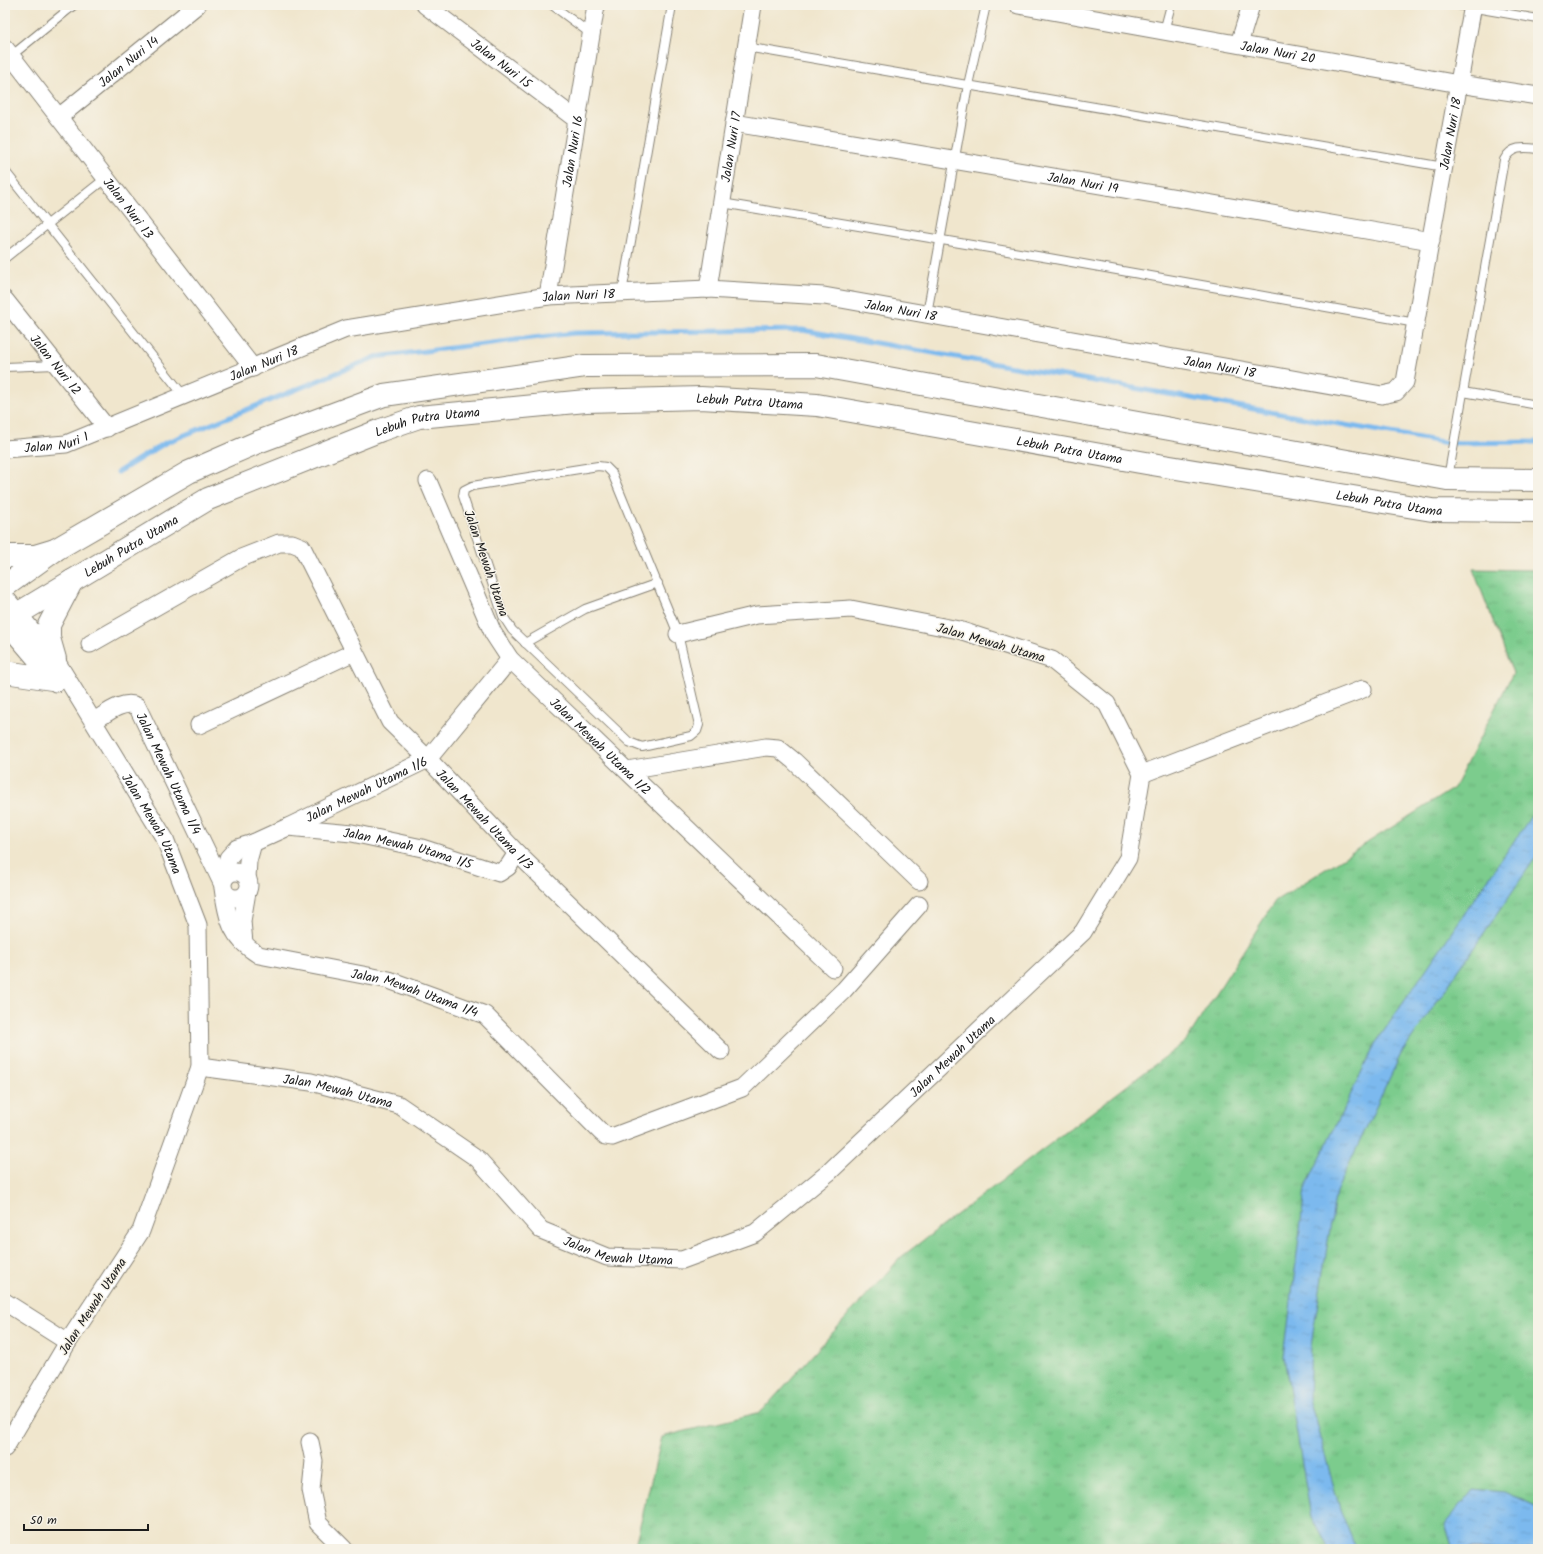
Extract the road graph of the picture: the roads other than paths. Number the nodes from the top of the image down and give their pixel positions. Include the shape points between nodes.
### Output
1 (74, 5) edge
2 (197, 5) edge
3 (425, 5) edge
4 (552, 5) edge
5 (596, 5) edge
6 (672, 5) edge
7 (753, 5) edge
8 (986, 5) edge
9 (1018, 5) edge
10 (1171, 5) edge
11 (1251, 5) edge
12 (1468, 6) edge
13 (1090, 11) edge
14 (1538, 19) edge
15 (1164, 31) junction
16 (592, 35) junction
17 (1239, 44) junction
18 (746, 47) junction
19 (8, 52) edge
20 (1459, 84) junction
21 (968, 85) junction
22 (1538, 96) edge
23 (59, 117) junction
24 (578, 120) junction
25 (734, 123) junction
26 (1538, 149) edge
27 (953, 160) junction
28 (1444, 167) junction
29 (5, 171) edge
30 (106, 178) junction
31 (722, 204) junction
32 (47, 225) junction
33 (939, 240) junction
34 (1431, 241) junction
35 (5, 258) edge
36 (708, 289) junction
37 (622, 293) junction
38 (548, 296) junction
39 (5, 300) edge
40 (927, 314) junction
41 (1416, 323) junction
42 (56, 365) junction
43 (5, 368) edge
44 (253, 368) junction
45 (1463, 392) junction
46 (184, 396) junction
47 (1538, 406) edge
48 (107, 428) junction
49 (5, 449) edge
50 (1448, 479) junction
51 (1538, 480) edge
52 (428, 481) dead end
53 (1538, 510) edge
54 (55, 550) junction
55 (5, 556) edge
56 (72, 581) junction
57 (658, 583) junction
58 (5, 586) edge
59 (5, 597) edge
60 (9, 621) edge
61 (678, 634) junction
62 (525, 643) junction
63 (90, 644) dead end
64 (354, 652) junction
65 (510, 659) junction
66 (53, 669) junction
67 (5, 672) edge
68 (1363, 689) dead end
69 (90, 714) junction
70 (199, 725) dead end
71 (428, 759) junction
72 (627, 770) junction
73 (1142, 774) junction
74 (288, 827) junction
75 (253, 843) junction
76 (517, 853) junction
77 (920, 881) dead end
78 (223, 883) junction
79 (247, 885) junction
80 (919, 905) dead end
81 (244, 943) junction
82 (833, 968) dead end
83 (721, 1051) dead end
84 (200, 1067) junction
85 (5, 1302) edge
86 (68, 1342) junction
87 (310, 1442) dead end
88 (5, 1448) edge
89 (344, 1549) edge

1 - 19 lane
2 - 23 street, Jalan Nuri 14
3 - 24 street, Jalan Nuri 15
4 - 16 lane
5 - 16 street, Jalan Nuri 16
6 - 37 lane
7 - 18 street, Jalan Nuri 17
8 - 21 lane
9 - 13 street, Jalan Nuri 20
10 - 15 lane
11 - 17 street
12 - 14 lane
12 - 20 street, Jalan Nuri 18
13 - 15 street, Jalan Nuri 20
15 - 17 street, Jalan Nuri 20
16 - 24 street, Jalan Nuri 16
17 - 20 street, Jalan Nuri 20
18 - 21 lane
18 - 25 street, Jalan Nuri 17
19 - 23 street, Jalan Nuri 13
20 - 22 street, Jalan Nuri 20
20 - 28 street, Jalan Nuri 18
21 - 27 lane
21 - 28 lane
23 - 30 street, Jalan Nuri 13
24 - 38 street, Jalan Nuri 16
25 - 27 street, Jalan Nuri 19
25 - 31 street, Jalan Nuri 17
26 - 45 lane via 1515,149 1508,153 1504,160
27 - 33 lane
27 - 34 street, Jalan Nuri 19
28 - 34 street, Jalan Nuri 18
29 - 32 lane
30 - 32 lane
30 - 44 street, Jalan Nuri 13
31 - 33 lane
31 - 36 street, Jalan Nuri 17
32 - 35 lane
32 - 46 lane
33 - 40 lane
33 - 41 lane
34 - 41 street, Jalan Nuri 18
36 - 37 street, Jalan Nuri 18
36 - 40 street, Jalan Nuri 18 via 824,296
37 - 38 street, Jalan Nuri 18
38 - 44 street, Jalan Nuri 18 via 346,329
39 - 42 street, Jalan Nuri 12
40 - 41 street, Jalan Nuri 18 via 1382,395 1396,392 1405,382
42 - 43 lane
42 - 48 street, Jalan Nuri 12
44 - 46 street, Jalan Nuri 18
45 - 47 lane
45 - 50 lane
46 - 48 street, Jalan Nuri 18
48 - 49 street, Jalan Nuri 1 via 66,444
50 - 51 main road
50 - 54 main road via 816,365 585,366 384,395 258,442 189,472
52 - 65 street, Jalan Mewah Utama 1/2 via 493,633
53 - 56 main road, Lebuh Putra Utama via 1432,510 1138,462 817,405 701,398 586,400 419,417 381,430 208,499
54 - 55 main road via 35,556
54 - 58 main road
56 - 60 main road, Lebuh Putra Utama
56 - 66 main road via 49,625
57 - 61 lane, Jalan Mewah Utama
57 - 62 lane via 585,609
57 - 62 lane, Jalan Mewah Utama via 612,473 606,467 598,466 472,486 464,490 463,496 503,616
59 - 60 street, Jalan Mewah Utama
60 - 66 street, Jalan Mewah Utama
61 - 62 lane, Jalan Mewah Utama via 699,725 691,736 642,747 629,742
61 - 73 street, Jalan Mewah Utama via 757,615 852,609 959,630 1052,660 1107,704
63 - 64 street, Jalan Mewah Utama 1/3 via 240,558 279,543 292,543 302,547
64 - 70 street
64 - 71 street, Jalan Mewah Utama 1/3 via 390,722
65 - 71 street, Jalan Mewah Utama 1/6
65 - 72 street, Jalan Mewah Utama 1/2
66 - 67 main road
66 - 69 street, Jalan Mewah Utama
68 - 73 street
69 - 78 street, Jalan Mewah Utama 1/4 via 123,705 137,706
69 - 84 street, Jalan Mewah Utama via 165,838 198,925
71 - 74 street, Jalan Mewah Utama 1/6
71 - 76 street, Jalan Mewah Utama 1/3
72 - 77 street via 766,747 778,748
72 - 82 street, Jalan Mewah Utama 1/2
73 - 84 street, Jalan Mewah Utama via 1128,858 1082,932 828,1173 755,1233 682,1260 607,1258 541,1230 478,1159 399,1105 311,1082
74 - 75 street, Jalan Mewah Utama 1/6
74 - 76 street, Jalan Mewah Utama 1/5 via 352,833 422,848 499,873 508,867
75 - 78 street, Jalan Mewah Utama 1/6 via 237,848 228,858
75 - 79 street via 248,861
76 - 83 street, Jalan Mewah Utama 1/3
78 - 79 street via 229,896 233,898 243,896
78 - 81 street, Jalan Mewah Utama 1/4 via 230,924
79 - 81 street via 242,922
80 - 81 street, Jalan Mewah Utama 1/4 via 844,990 742,1088 612,1137 601,1132 485,1016 389,980 258,955
84 - 86 street, Jalan Mewah Utama via 141,1231
85 - 86 street
86 - 88 street, Jalan Mewah Utama
87 - 89 street via 314,1461 310,1490 318,1523

